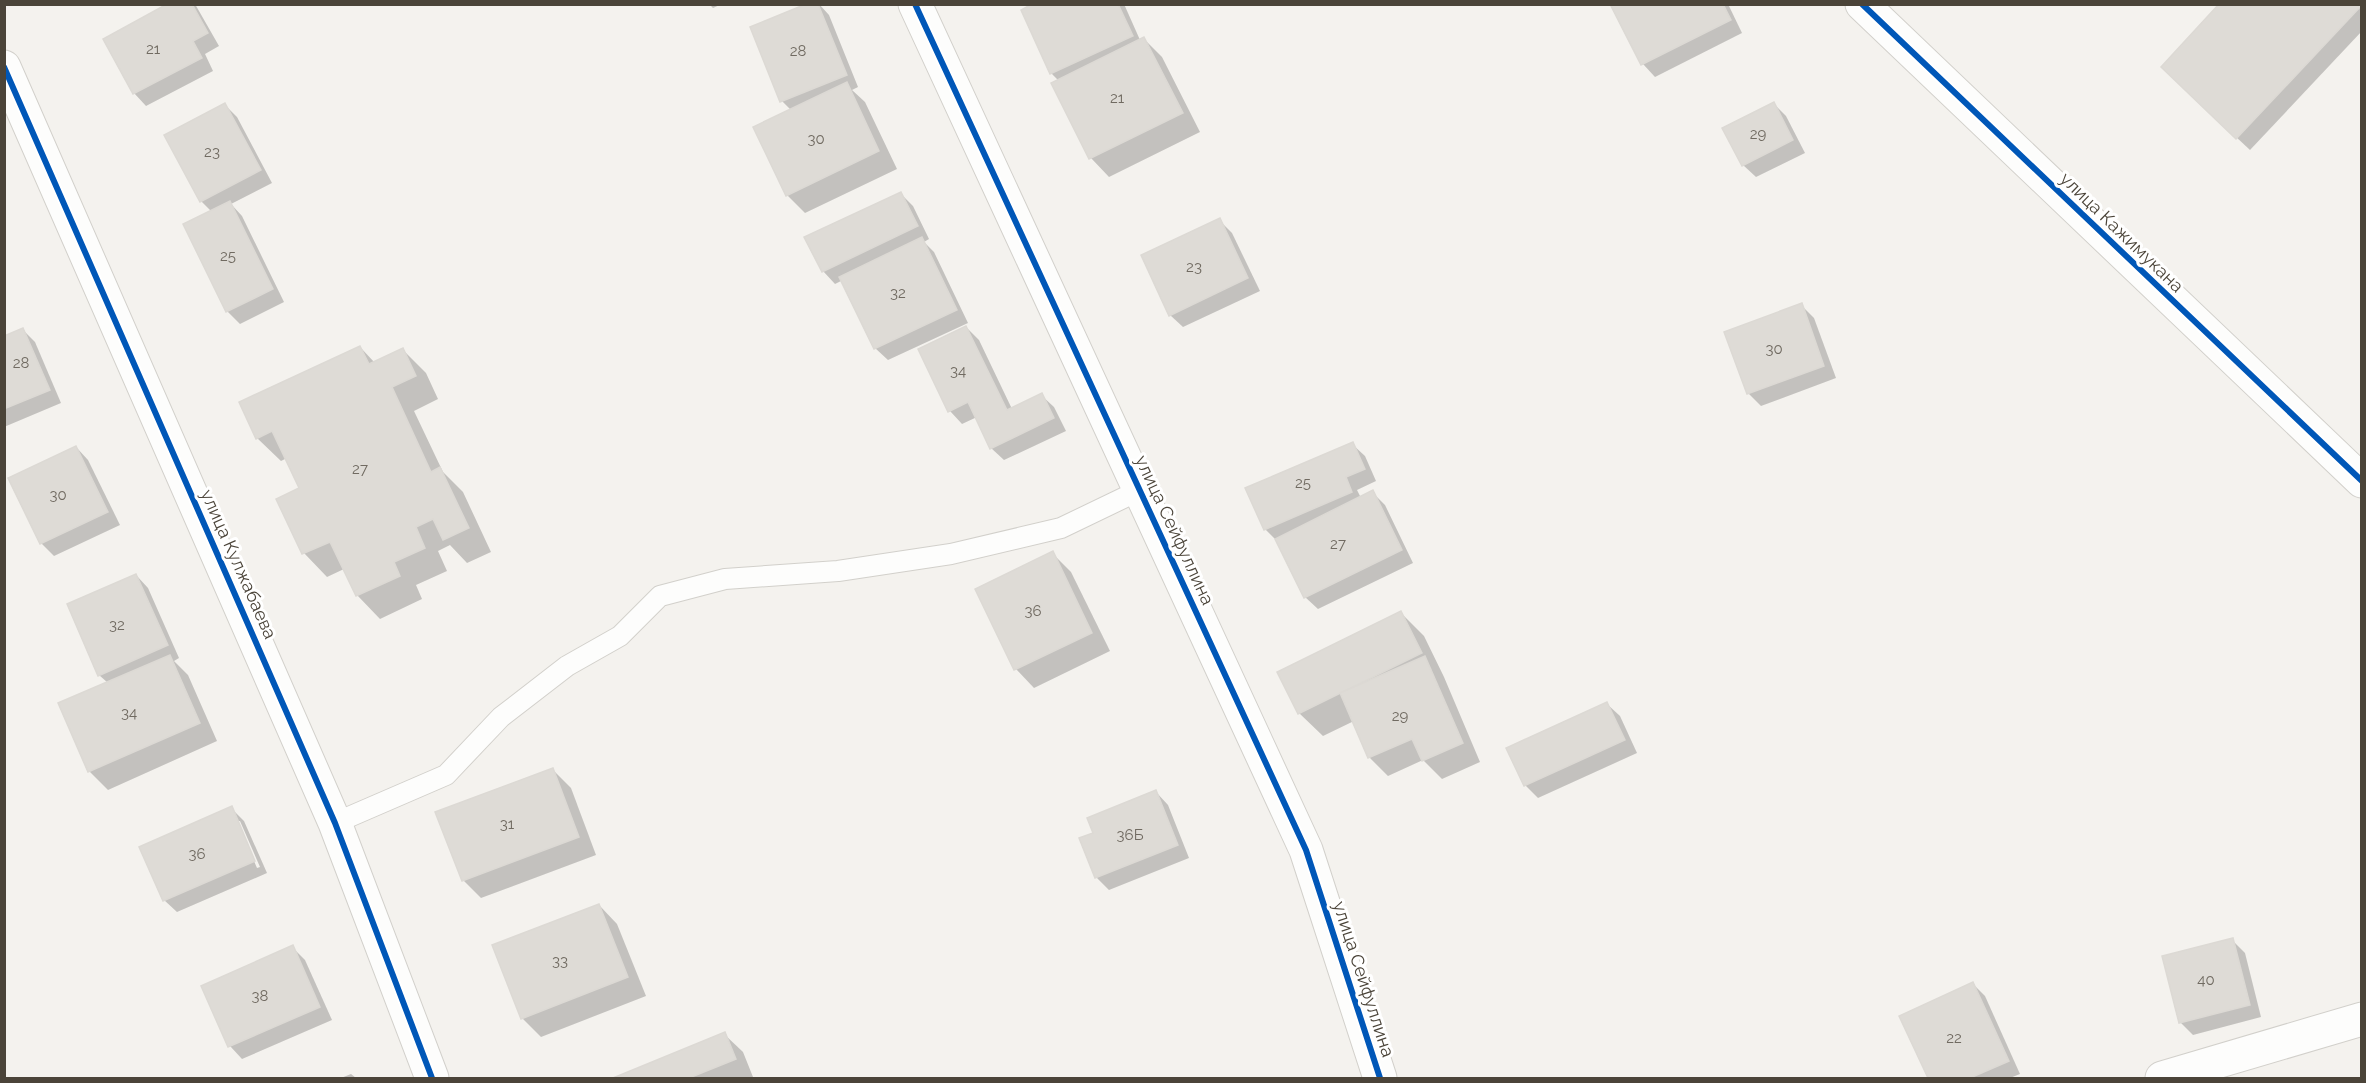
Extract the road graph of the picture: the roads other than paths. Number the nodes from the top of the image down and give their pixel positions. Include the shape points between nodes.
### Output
1 (915, 4) edge
2 (1862, 4) edge
3 (4, 68) edge
4 (2361, 481) edge
5 (1140, 490) junction
6 (335, 822) junction
7 (2361, 1019) edge
8 (432, 1078) edge
9 (1380, 1078) edge
10 (2162, 1078) edge

1 - 5 street, улица Сейфуллина
2 - 4 street, улица Кажимукана
3 - 6 street, улица Кулжабаева
5 - 6 lane via 1061,528 951,554 838,571 725,579 660,596 620,636 567,666 501,717 446,775
5 - 9 street, улица Сейфуллина via 1306,850
6 - 8 street, улица Кулжабаева
7 - 10 street

